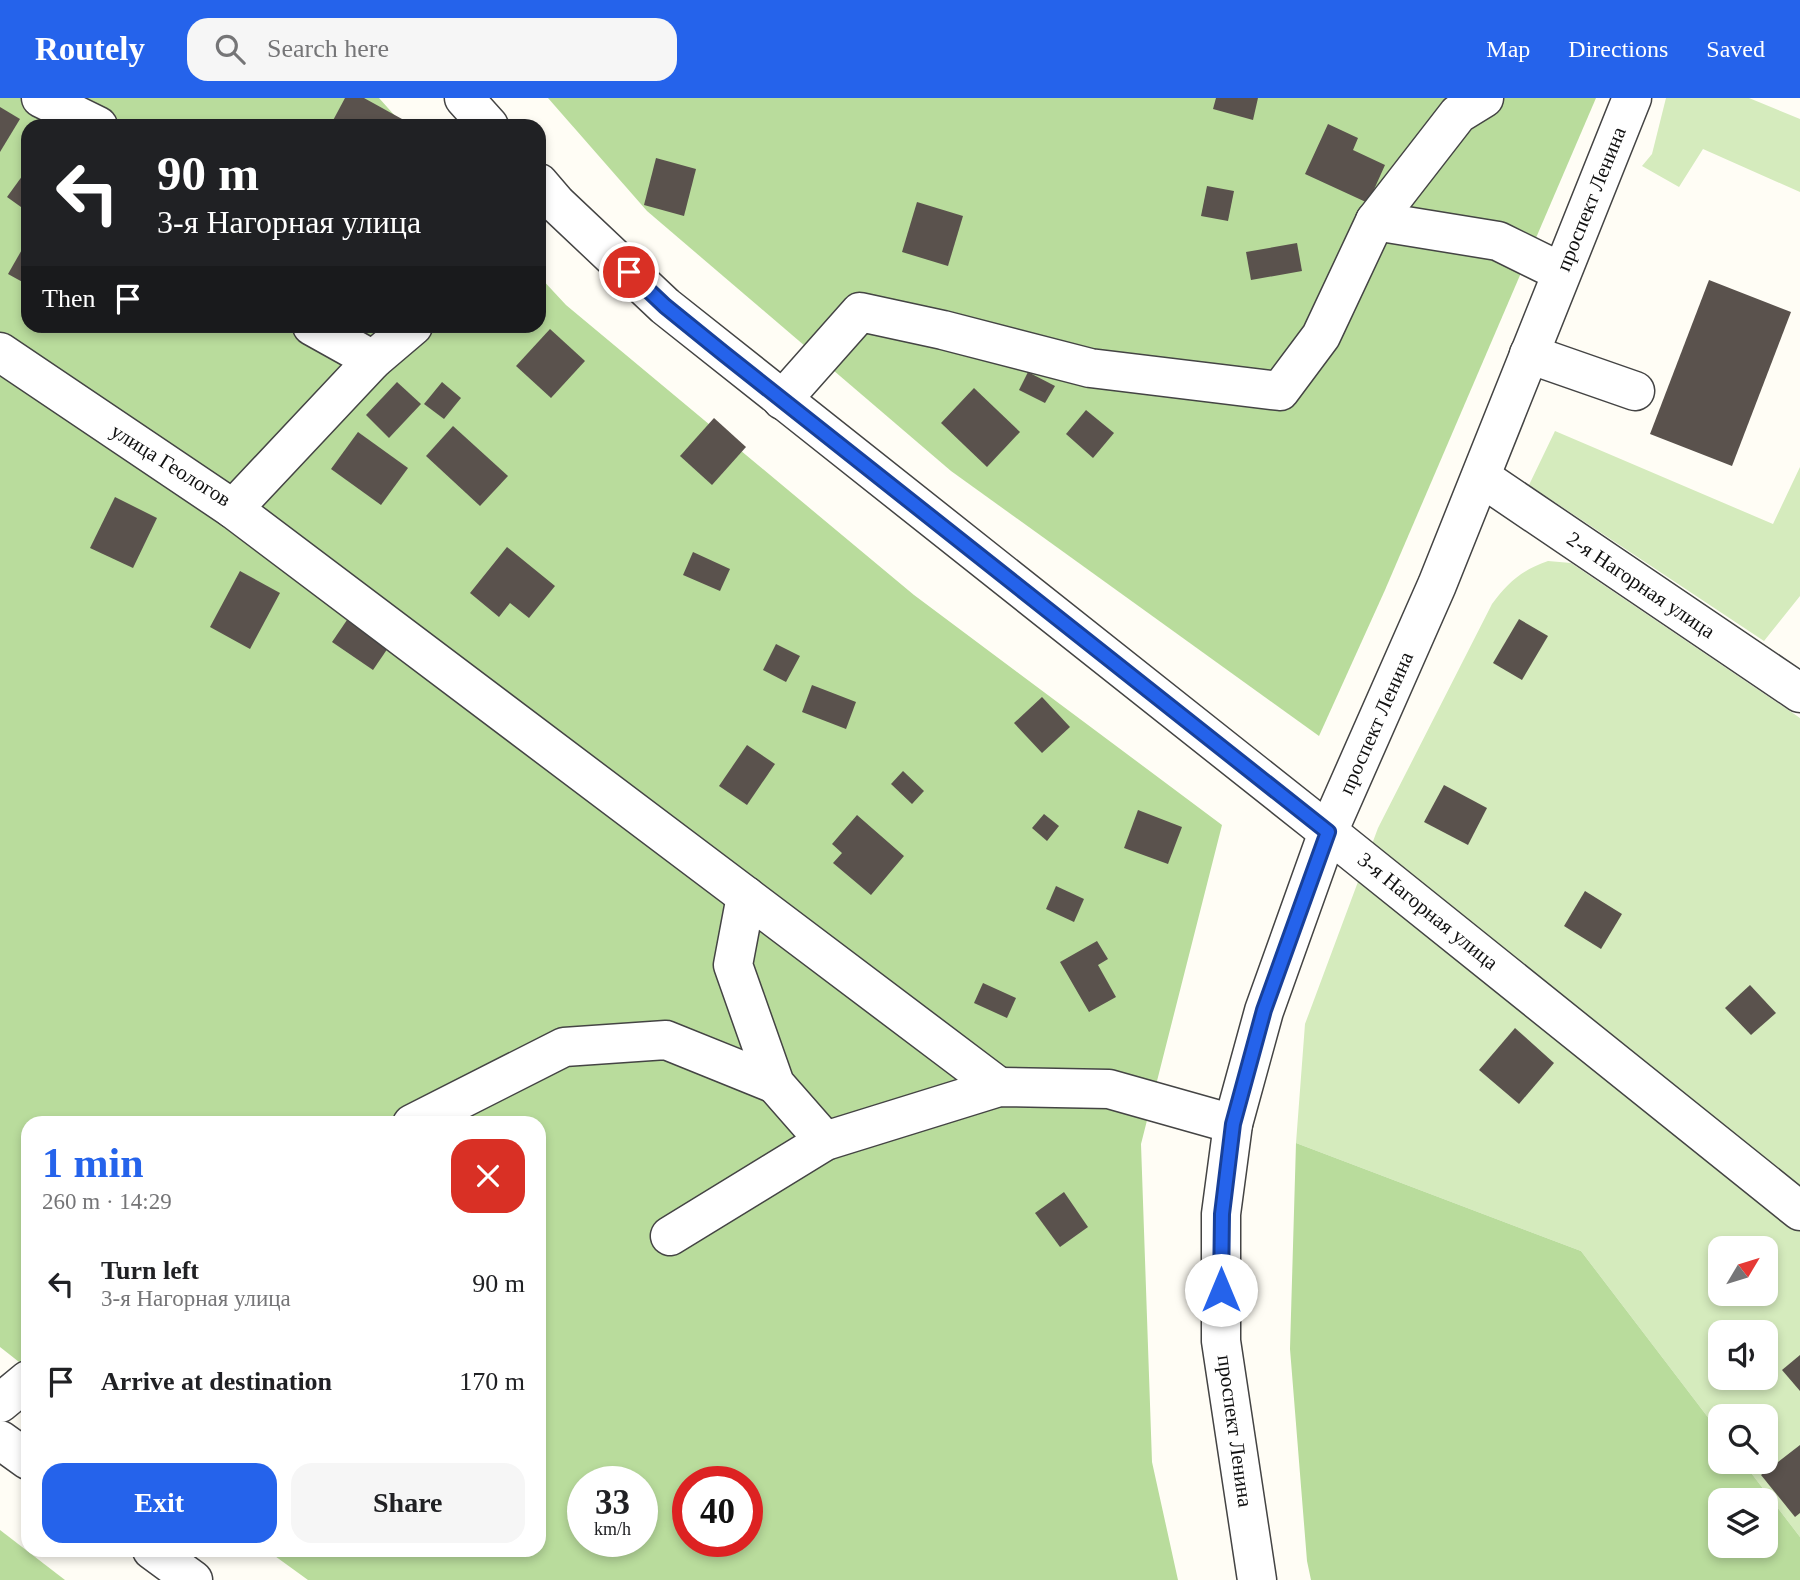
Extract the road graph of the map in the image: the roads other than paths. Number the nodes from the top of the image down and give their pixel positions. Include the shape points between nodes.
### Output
1 (41, 98) edge
2 (464, 98) edge
3 (1483, 98) edge
4 (1632, 98) edge
5 (84, 119) edge
6 (483, 119) edge
7 (546, 203) edge
8 (1375, 221) junction
9 (1561, 272) junction
10 (325, 333) edge
11 (406, 333) edge
12 (0, 352) edge
13 (1529, 354) junction
14 (373, 360) junction
15 (1635, 391) dead end
16 (782, 400) junction
17 (1481, 477) junction
18 (233, 509) junction
19 (1800, 693) edge
20 (1328, 832) junction
21 (746, 897) junction
22 (775, 1084) junction
23 (999, 1087) junction
24 (428, 1116) edge
25 (1233, 1124) junction
26 (824, 1141) junction
27 (1800, 1210) edge
28 (670, 1236) dead end
29 (21, 1386) edge
30 (0, 1403) edge
31 (0, 1440) edge
32 (21, 1455) edge
33 (162, 1557) edge
34 (193, 1580) edge
35 (1257, 1580) edge

1 - 5 street
2 - 6 street
3 - 8 street via 1458,114
4 - 9 street, проспект Ленина
7 - 16 street, 3-я Нагорная улица
8 - 9 street via 1498,241
8 - 16 street via 1321,336 1280,391 1090,368 860,312
9 - 13 street, проспект Ленина
10 - 14 street
11 - 14 street, улица Геологов
12 - 18 street, улица Геологов
13 - 15 street
13 - 17 street, проспект Ленина
14 - 18 street, улица Геологов
16 - 20 street, 3-я Нагорная улица
17 - 19 street, 2-я Нагорная улица
17 - 20 street, проспект Ленина
18 - 21 street
20 - 25 street, проспект Ленина via 1264,1010
20 - 27 street, 3-я Нагорная улица
21 - 22 street via 733,965
21 - 23 street
22 - 24 street via 666,1040 564,1047
22 - 26 street
23 - 25 street via 1109,1088
23 - 26 street
25 - 35 street, проспект Ленина via 1222,1214 1221,1341
26 - 28 street
29 - 30 street
31 - 32 street
33 - 34 street

